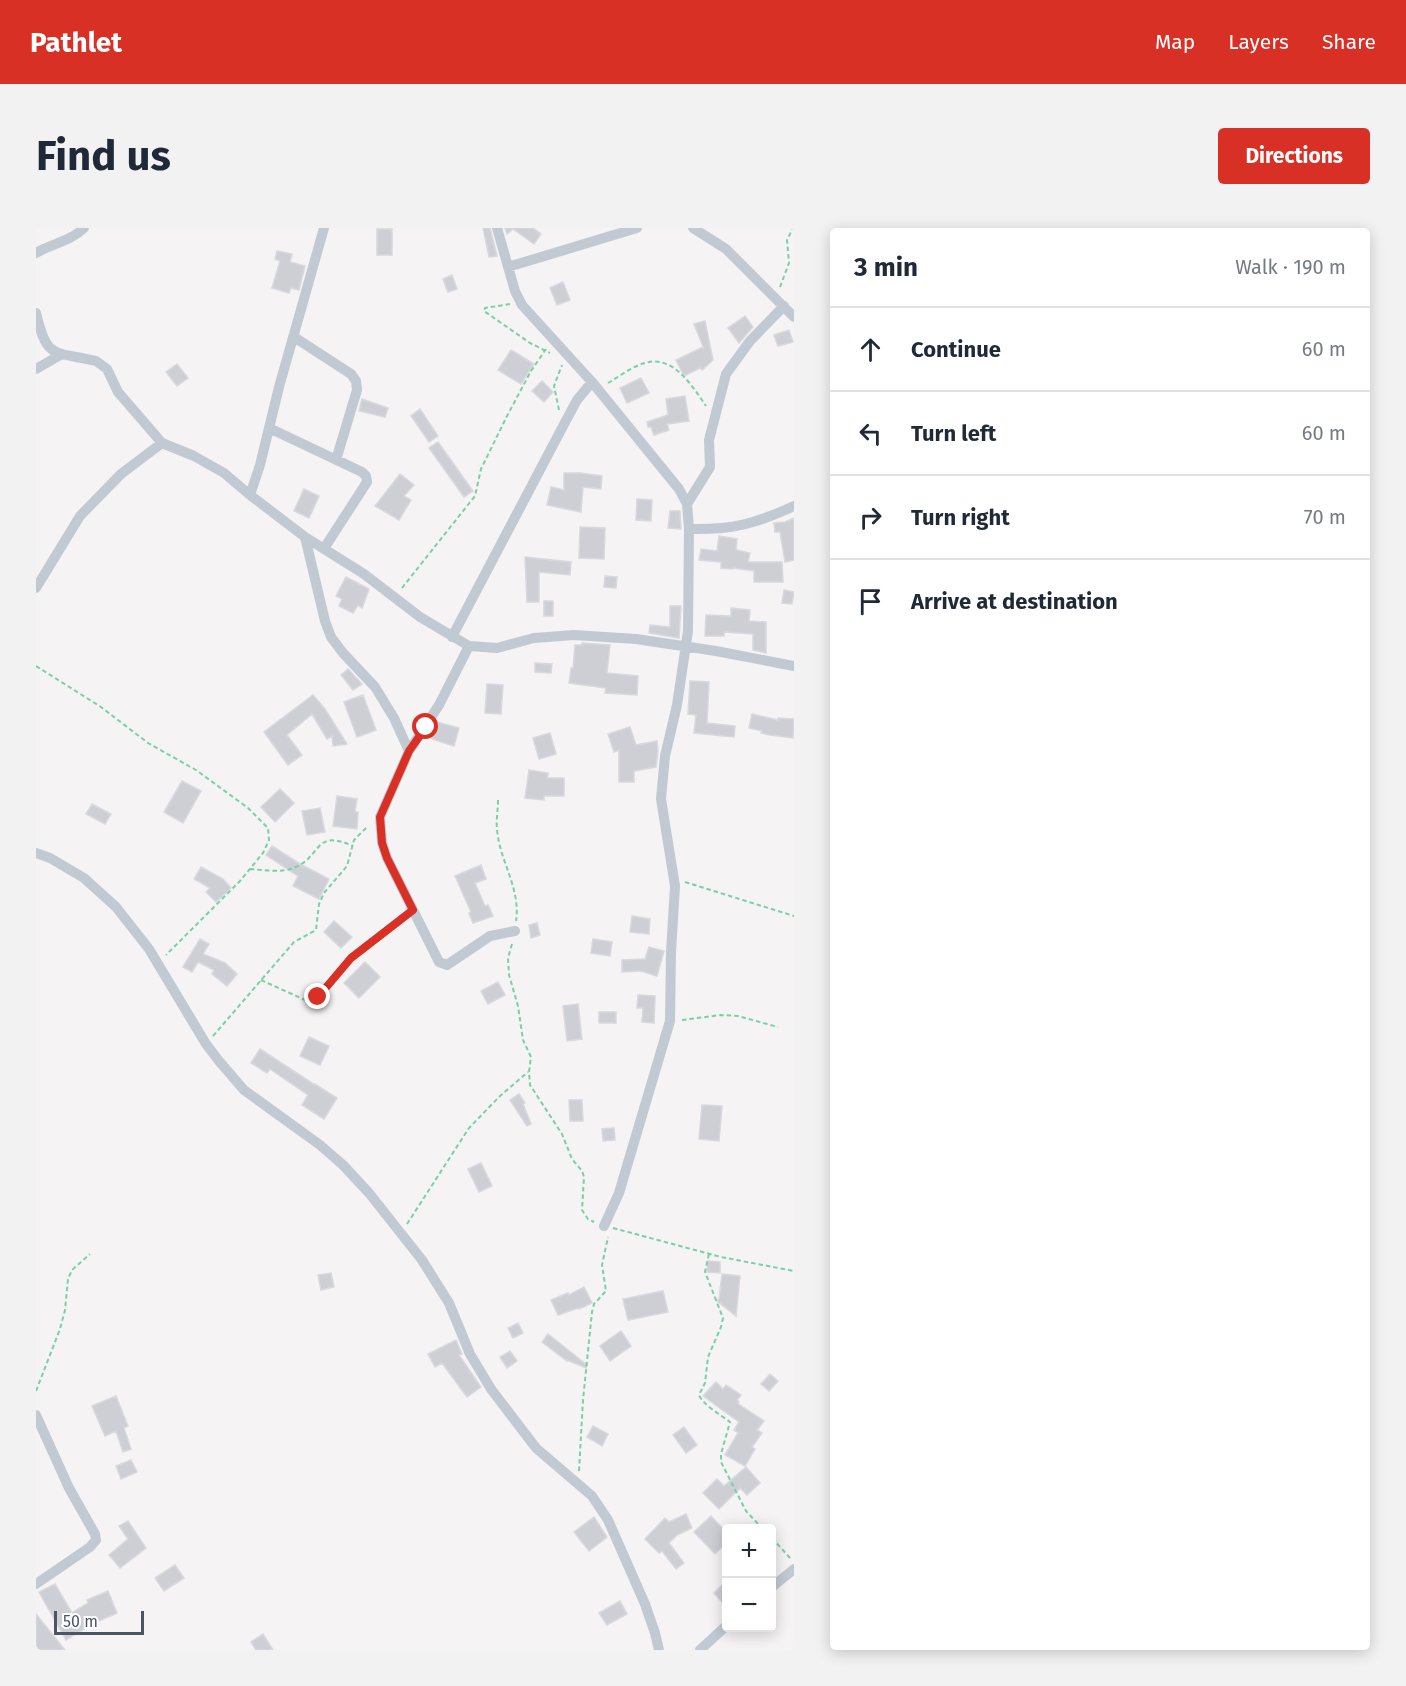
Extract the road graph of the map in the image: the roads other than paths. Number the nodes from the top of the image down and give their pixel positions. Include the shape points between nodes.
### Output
1 (84, 228) edge
2 (324, 228) edge
3 (497, 228) edge
4 (636, 228) edge
5 (693, 228) edge
6 (36, 254) edge
7 (508, 267) junction
8 (784, 306) junction
9 (36, 313) edge
10 (794, 317) edge
11 (294, 337) junction
12 (62, 354) junction
13 (36, 369) edge
14 (595, 385) junction
15 (269, 428) junction
16 (162, 443) junction
17 (336, 460) junction
18 (250, 495) junction
19 (687, 504) junction
20 (794, 506) edge
21 (689, 529) junction
22 (305, 537) junction
23 (325, 547) junction
24 (36, 588) edge
25 (452, 637) junction
26 (469, 646) junction
27 (686, 647) junction
28 (794, 666) edge
29 (409, 751) junction
30 (36, 853) edge
31 (515, 932) road end
32 (607, 1227) road end
33 (36, 1414) edge
34 (794, 1569) edge
35 (776, 1583) edge
36 (36, 1584) edge
37 (722, 1630) edge
38 (659, 1650) edge
39 (700, 1650) edge

1 - 6 street
2 - 11 street
3 - 7 street
4 - 7 street
5 - 8 street via 726,249
7 - 14 street via 522,305
8 - 10 street
8 - 19 street via 750,341 726,374 710,440 710,467
9 - 12 street via 42,339 50,349
11 - 15 street
11 - 17 street via 356,381 357,390
12 - 13 street
12 - 16 street via 96,361 107,369 118,392
14 - 19 street
14 - 25 street via 577,400
15 - 17 street
15 - 18 street
16 - 18 street via 224,473
16 - 24 street via 122,474 80,516
17 - 23 street via 362,472 367,482
18 - 22 street
19 - 21 street
20 - 21 street via 740,527
21 - 27 street
22 - 23 street
22 - 29 street via 331,637 375,687
23 - 25 street
25 - 26 street
26 - 27 street via 497,648 534,638 574,635
26 - 29 street via 439,705
27 - 28 street
27 - 32 street via 665,756 661,799 675,896 670,1021
29 - 31 street via 380,817 382,843 436,958 443,964 450,963 490,936
30 - 38 street via 84,878 116,907 149,949 206,1044 244,1090 320,1145 369,1193 438,1282 490,1389 536,1448 579,1483 608,1520 645,1604
33 - 36 street via 96,1540
34 - 35 street
37 - 39 street

